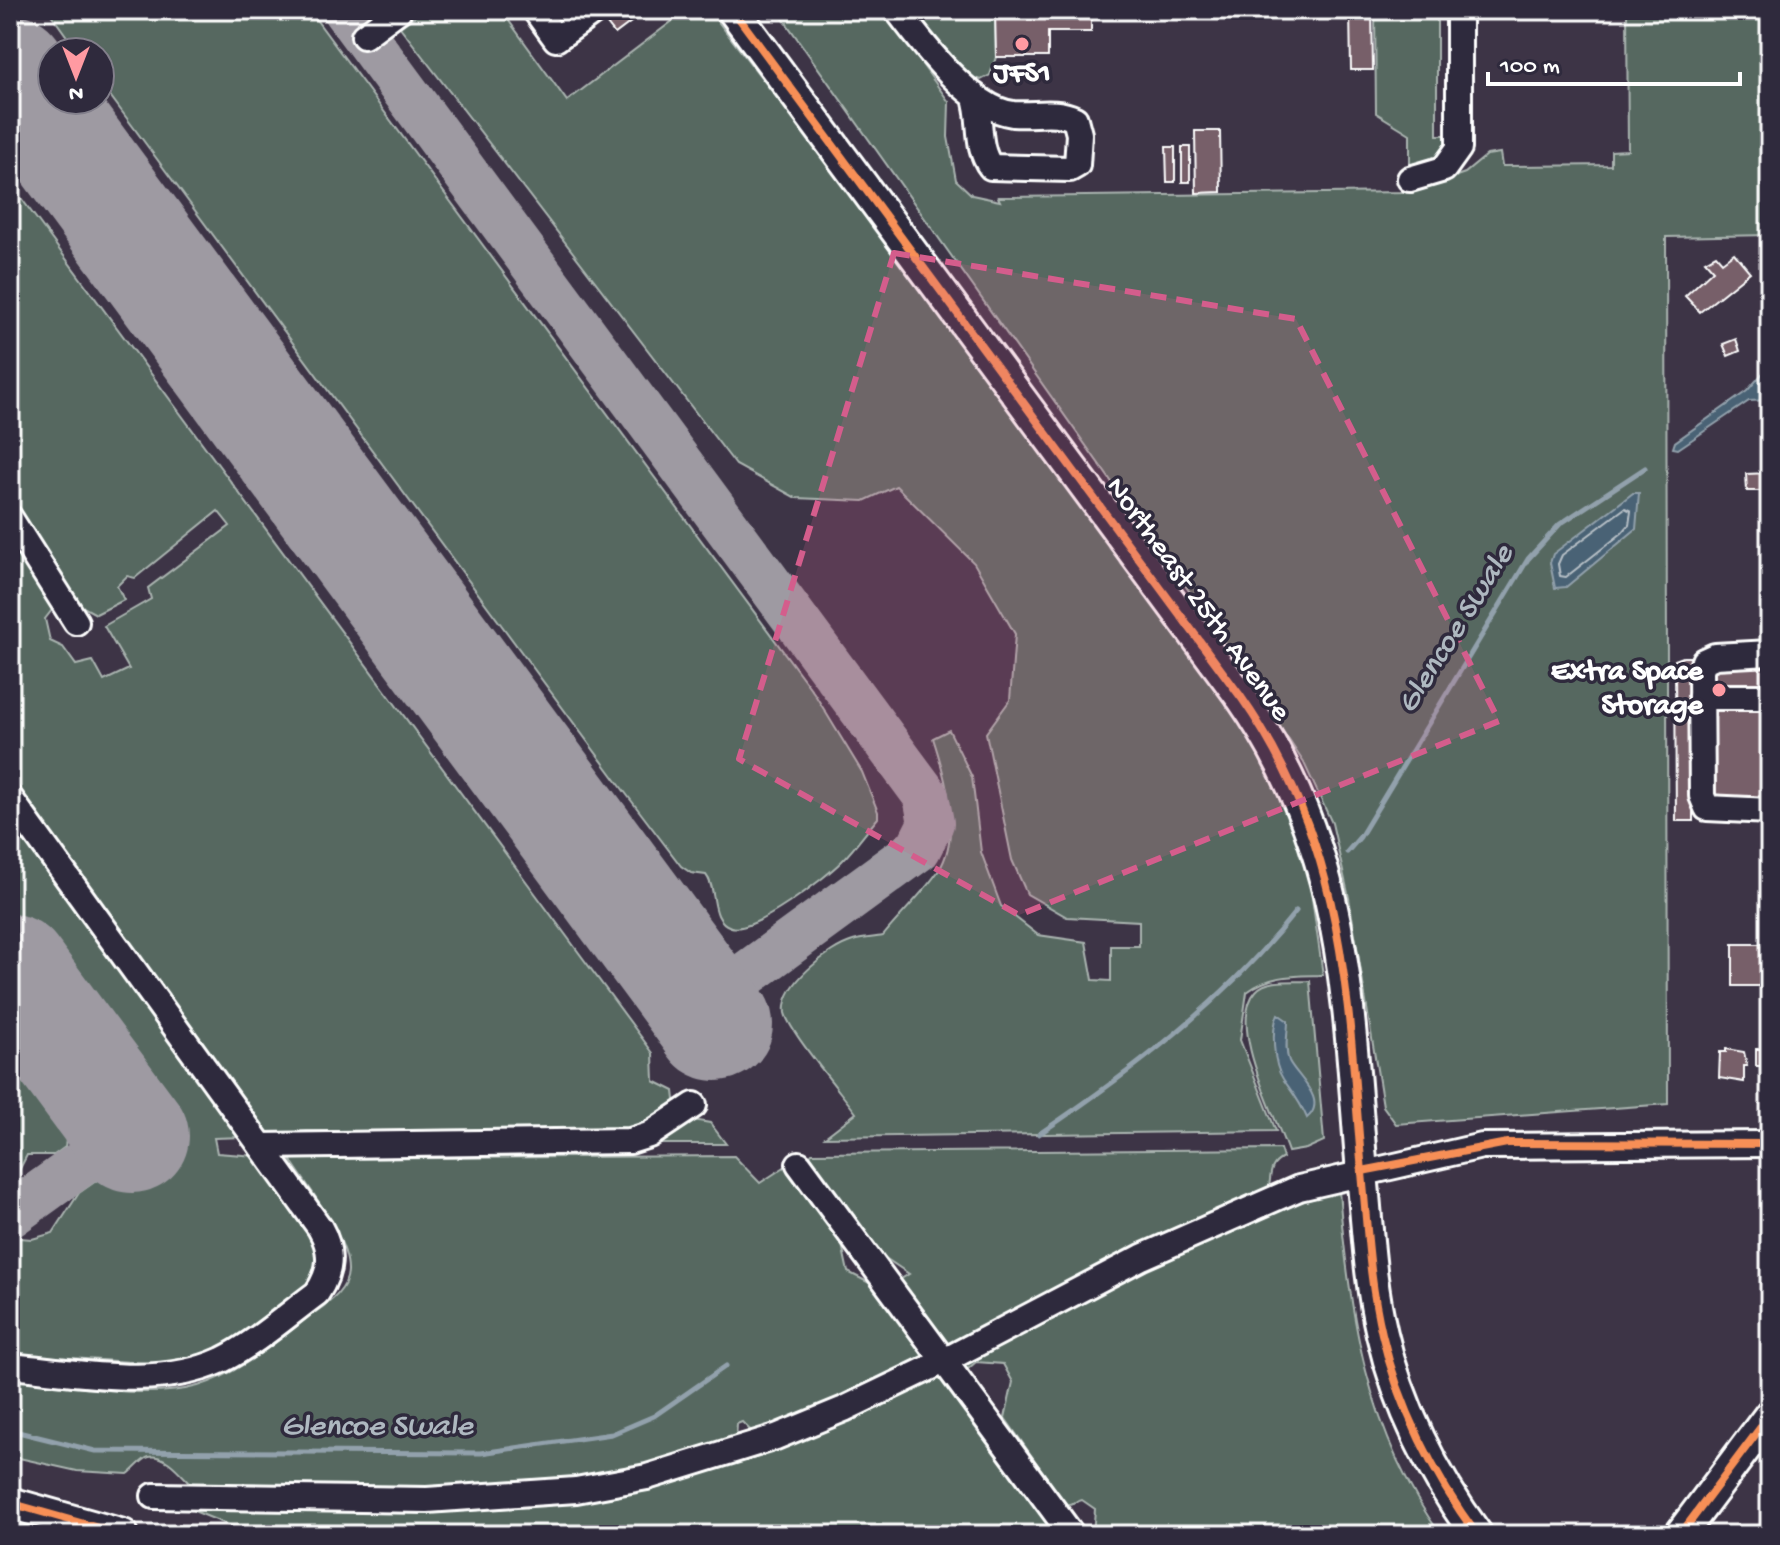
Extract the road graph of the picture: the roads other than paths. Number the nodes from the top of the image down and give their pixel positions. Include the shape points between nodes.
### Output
1 (399, 10) edge
2 (535, 10) edge
3 (596, 10) edge
4 (733, 10) edge
5 (897, 10) edge
6 (1459, 10) edge
7 (364, 36) dead end
8 (974, 95) junction
9 (1410, 179) dead end
10 (10, 518) edge
11 (76, 622) dead end
12 (1767, 649) edge
13 (1701, 697) junction
14 (1770, 697) edge
15 (10, 798) edge
16 (1770, 811) edge
17 (694, 1105) dead end
18 (1770, 1144) edge
19 (261, 1146) junction
20 (799, 1164) dead end
21 (1362, 1171) junction
22 (944, 1361) junction
23 (10, 1366) edge
24 (1770, 1415) edge
25 (154, 1496) dead end
26 (10, 1503) edge
27 (123, 1535) edge
28 (1072, 1535) edge
29 (1477, 1535) edge
30 (1680, 1535) edge

1 - 7 street
2 - 3 street via 556,39
4 - 21 main road, Northeast 25th Avenue via 1268,737 1311,826 1332,896
5 - 8 street
6 - 9 street via 1459,148 1444,169
8 - 8 street via 980,145 991,167 1077,165 1075,119 1005,112
10 - 11 street
12 - 13 street via 1704,661
13 - 14 street
13 - 16 street via 1702,796 1707,808
15 - 19 street
17 - 19 street via 649,1135 630,1141
18 - 21 street via 1507,1143
19 - 23 street via 327,1240 329,1268 317,1293 221,1360 176,1374 130,1377
20 - 22 street
21 - 22 street via 1258,1204 1142,1257
21 - 29 main road, Northeast 25th Avenue via 1371,1270 1388,1357 1441,1478
22 - 25 street via 844,1409 739,1450 647,1477 576,1490 427,1500
22 - 28 street
24 - 30 main road
26 - 27 main road

